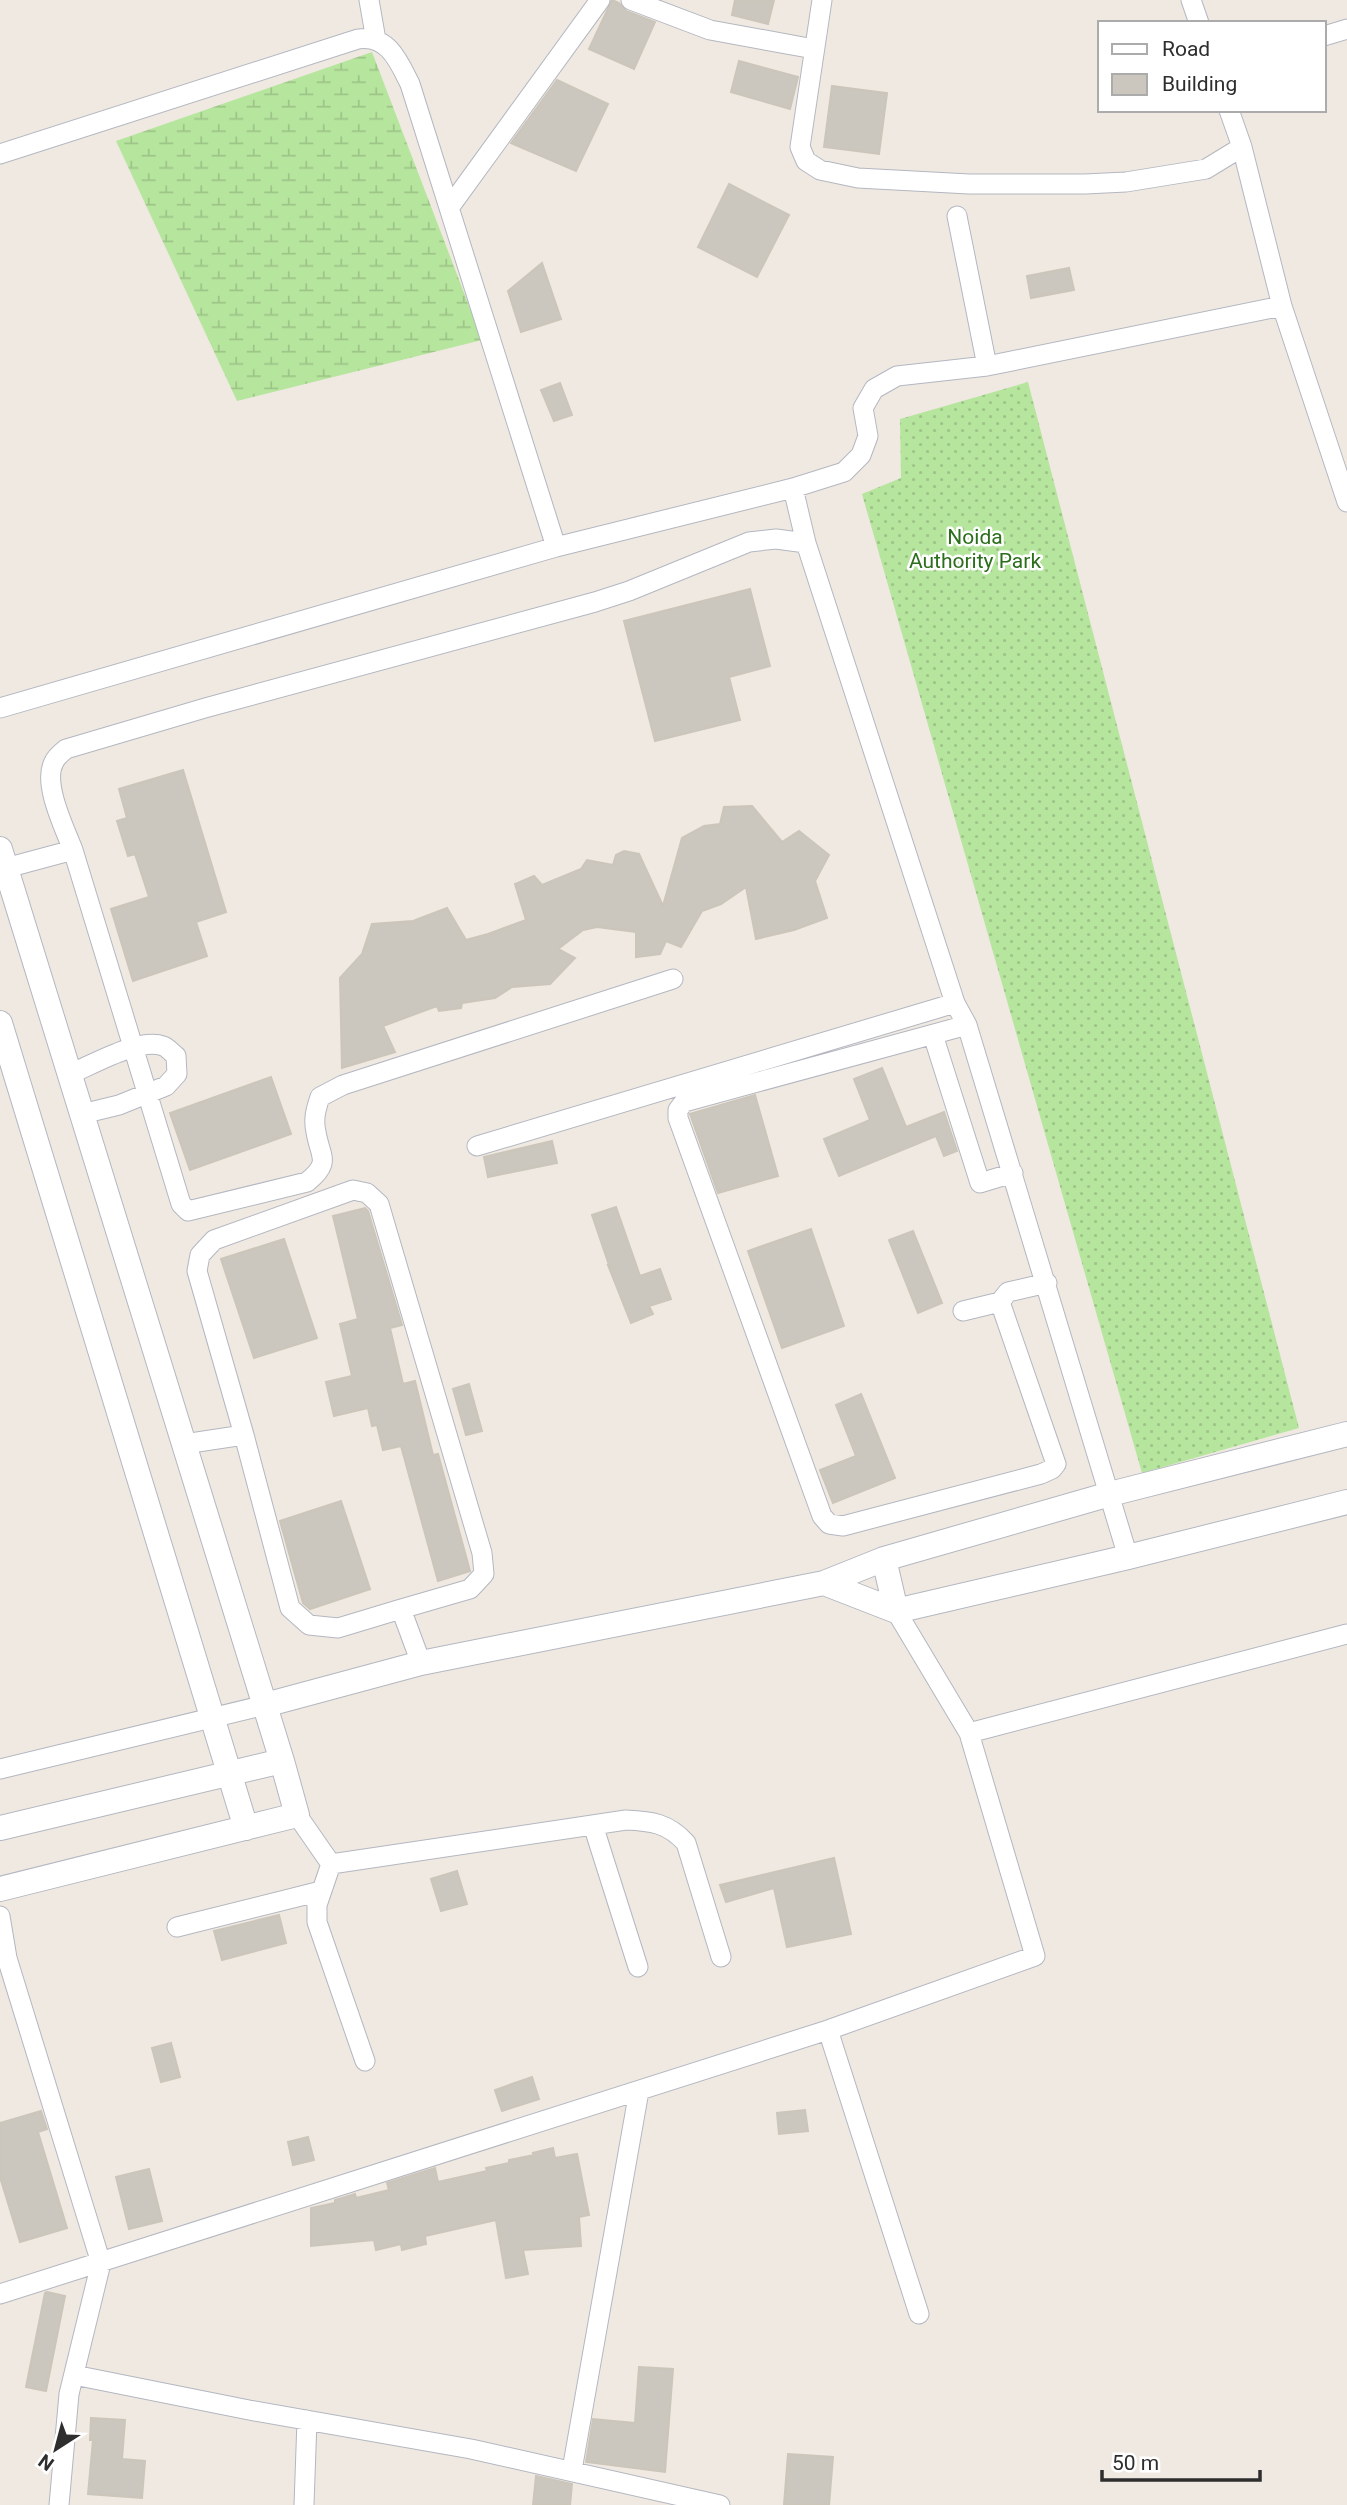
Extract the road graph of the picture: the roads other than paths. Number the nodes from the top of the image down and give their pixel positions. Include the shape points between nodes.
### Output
1 (369, 0) edge
2 (600, 0) edge
3 (631, 0) edge
4 (822, 0) edge
5 (1191, 0) edge
6 (1198, 21) edge
7 (1347, 29) edge
8 (1326, 35) edge
9 (376, 40) junction
10 (814, 49) junction
11 (1230, 112) edge
12 (1242, 147) junction
13 (0, 154) edge
14 (449, 208) junction
15 (957, 216) dead end
16 (1282, 306) junction
17 (987, 366) junction
18 (793, 488) junction
19 (1347, 502) edge
20 (806, 543) junction
21 (556, 547) junction
22 (0, 708) edge
23 (73, 850) junction
24 (3, 859) edge
25 (673, 979) dead end
26 (955, 1003) junction
27 (0, 1023) edge
28 (967, 1025) junction
29 (933, 1035) junction
30 (133, 1048) junction
31 (70, 1074) junction
32 (148, 1093) junction
33 (82, 1114) junction
34 (477, 1146) dead end
35 (1013, 1173) junction
36 (1047, 1283) junction
37 (1000, 1302) junction
38 (963, 1311) dead end
39 (1347, 1434) edge
40 (243, 1435) junction
41 (184, 1444) junction
42 (1110, 1494) junction
43 (1347, 1502) edge
44 (1128, 1557) junction
45 (884, 1559) junction
46 (824, 1583) junction
47 (401, 1609) junction
48 (896, 1611) junction
49 (1347, 1634) edge
50 (421, 1663) junction
51 (265, 1705) junction
52 (213, 1717) junction
53 (969, 1733) junction
54 (282, 1761) junction
55 (0, 1769) edge
56 (229, 1773) junction
57 (297, 1815) junction
58 (593, 1825) junction
59 (0, 1828) edge
60 (246, 1828) junction
61 (331, 1864) junction
62 (0, 1889) edge
63 (321, 1891) junction
64 (0, 1916) edge
65 (177, 1927) dead end
66 (722, 1956) dead end
67 (3, 1958) edge
68 (638, 1967) dead end
69 (828, 2030) junction
70 (365, 2061) dead end
71 (639, 2091) junction
72 (101, 2263) junction
73 (0, 2294) edge
74 (919, 2314) dead end
75 (74, 2375) junction
76 (307, 2420) junction
77 (572, 2470) junction
78 (59, 2505) edge
79 (304, 2505) edge
80 (720, 2505) edge

1 - 9 street
2 - 14 street
3 - 10 street via 710,30
4 - 10 street
5 - 6 street
7 - 8 street
9 - 13 street via 358,39
9 - 14 street via 395,54 410,83
10 - 12 street via 800,147 806,161 820,170 858,178 969,184 1125,183 1206,169
11 - 12 street
12 - 16 street
14 - 21 street
15 - 17 street
16 - 17 street
16 - 19 street
17 - 18 street via 897,376 874,389 863,408 868,436 861,455 844,472
18 - 20 street
18 - 21 street
20 - 23 street via 749,542 595,602 66,750 52,764 51,775 54,799
20 - 26 street
21 - 22 street
23 - 24 street
23 - 30 street
24 - 31 street
25 - 32 street via 343,1085 320,1097 315,1114 324,1156 320,1172 307,1182 188,1211 181,1204
26 - 28 street
26 - 34 street
27 - 52 street
28 - 29 street
28 - 35 street
29 - 35 street via 980,1183
29 - 37 street via 684,1102 678,1110 817,1503 830,1524 843,1527 1041,1474 1056,1464
30 - 31 street
30 - 32 street
30 - 32 street via 164,1046 176,1056 177,1074 166,1086
31 - 33 street
32 - 33 street
33 - 41 street
35 - 36 street
36 - 37 street via 1008,1292
36 - 42 street
37 - 38 street
39 - 42 street
40 - 41 street
40 - 47 street via 290,1608 309,1625 338,1628
40 - 47 street via 197,1271 200,1255 214,1240 353,1190 367,1193 379,1204 482,1553 484,1574 470,1589
41 - 51 street
42 - 44 street
42 - 45 street
43 - 44 street
44 - 48 street
45 - 46 street
45 - 48 street
46 - 48 street
46 - 50 street
47 - 50 street
48 - 53 street
49 - 53 street
50 - 51 street
51 - 52 street
51 - 54 street
52 - 55 street
52 - 56 street
53 - 69 street via 1035,1956
54 - 56 street
54 - 57 street
56 - 59 street
56 - 60 street
57 - 60 street
57 - 61 street
58 - 61 street
58 - 66 street via 646,1821 675,1831 686,1843
58 - 68 street
60 - 62 street
61 - 63 street
63 - 65 street
63 - 70 street via 317,1922
64 - 67 street
67 - 72 street
69 - 71 street
69 - 74 street
71 - 72 street
71 - 77 street
72 - 73 street
72 - 75 street
75 - 76 street
75 - 78 street
76 - 77 street
76 - 79 street
77 - 80 street

